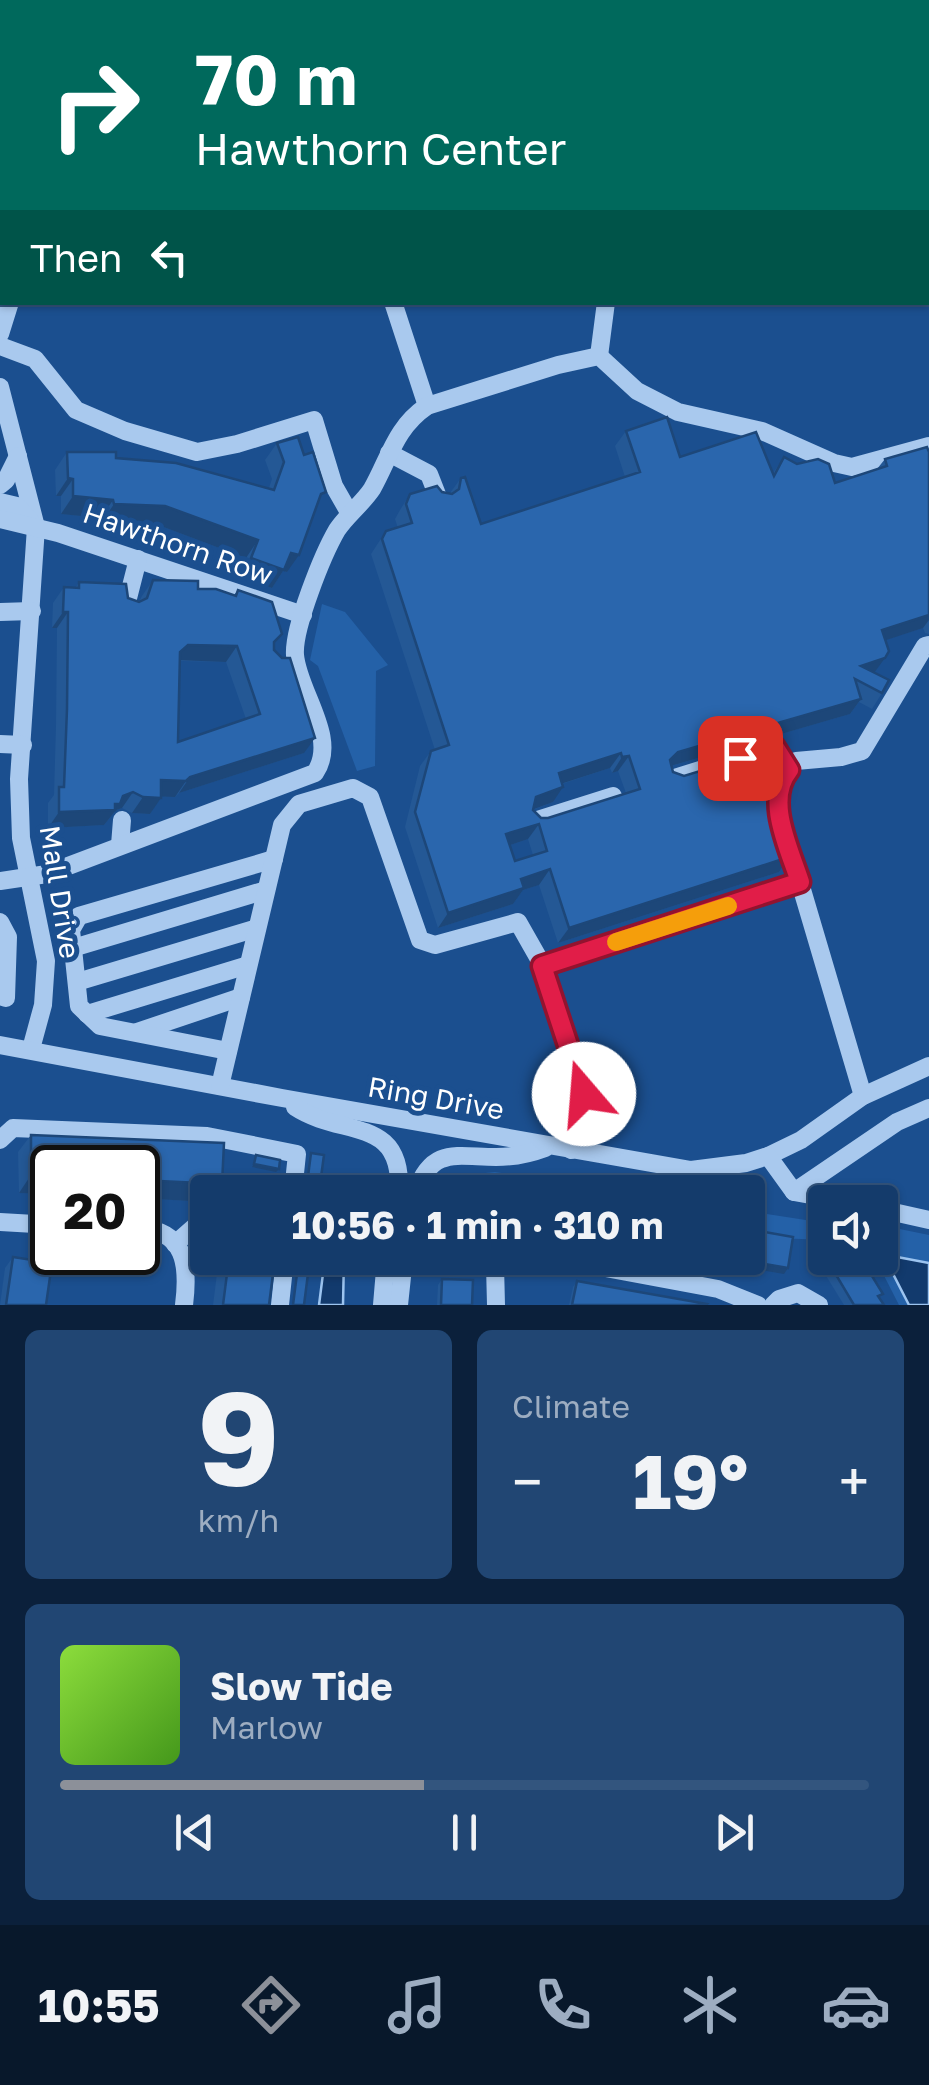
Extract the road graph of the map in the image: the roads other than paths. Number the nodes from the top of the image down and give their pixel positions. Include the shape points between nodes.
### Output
1 (394, 305) edge
2 (606, 305) edge
3 (5, 310) edge
4 (0, 334) edge
5 (0, 346) edge
6 (598, 356) junction
7 (0, 386) edge
8 (426, 406) junction
9 (929, 446) edge
10 (390, 454) junction
11 (18, 456) junction
12 (0, 485) edge
13 (438, 497) edge
14 (0, 502) edge
15 (350, 514) junction
16 (0, 519) edge
17 (36, 528) junction
18 (138, 558) junction
19 (126, 606) edge
20 (32, 611) junction
21 (0, 612) edge
22 (303, 615) junction
23 (929, 645) edge
24 (296, 658) junction
25 (275, 662) edge
26 (0, 744) edge
27 (24, 745) junction
28 (789, 770) junction
29 (671, 779) edge
30 (613, 796) edge
31 (122, 820) edge
32 (534, 821) edge
33 (120, 844) junction
34 (274, 859) junction
35 (29, 878) junction
36 (0, 881) edge
37 (800, 882) junction
38 (266, 890) junction
39 (0, 922) edge
40 (257, 928) junction
41 (73, 948) junction
42 (248, 965) junction
43 (542, 966) junction
44 (76, 982) junction
45 (0, 996) edge
46 (241, 997) junction
47 (86, 1014) junction
48 (134, 1032) junction
49 (0, 1036) edge
50 (0, 1045) edge
51 (31, 1049) junction
52 (228, 1050) junction
53 (929, 1066) edge
54 (220, 1086) junction
55 (863, 1096) junction
56 (282, 1098) junction
57 (929, 1108) edge
58 (0, 1140) edge
59 (548, 1146) junction
60 (571, 1150) junction
61 (768, 1156) junction
62 (295, 1175) edge
63 (399, 1175) edge
64 (424, 1175) edge
65 (794, 1192) junction
66 (808, 1195) edge
67 (898, 1212) edge
68 (929, 1220) edge
69 (0, 1222) edge
70 (30, 1223) edge
71 (190, 1231) edge
72 (160, 1232) edge
73 (175, 1244) junction
74 (283, 1275) edge
75 (385, 1275) edge
76 (402, 1275) edge
77 (495, 1275) edge
78 (643, 1275) edge
79 (184, 1305) edge
80 (280, 1305) edge
81 (382, 1305) edge
82 (398, 1305) edge
83 (496, 1305) edge
84 (758, 1305) edge
85 (773, 1305) edge
86 (820, 1305) edge

1 - 8 street
2 - 6 street
3 - 4 street
5 - 15 street via 35,359 76,410 197,452 314,420
6 - 8 street
6 - 9 street via 637,391 678,412 762,432 834,463 852,467
7 - 11 street, Mall Drive
8 - 10 street via 409,419
10 - 13 street via 429,474
10 - 15 street
11 - 12 street
11 - 17 street, Mall Drive
14 - 17 street via 17,506
15 - 22 street via 321,563
16 - 17 street, Hawthorn Row
17 - 18 street, Hawthorn Row
17 - 20 street, Mall Drive
18 - 19 street
18 - 22 street, Hawthorn Row
20 - 21 street
20 - 27 street, Mall Drive
22 - 24 street
23 - 28 street via 862,751 796,761
24 - 25 street
24 - 33 street via 323,745 315,773
26 - 27 street
27 - 35 street, Mall Drive via 20,838
28 - 29 street via 774,746
28 - 37 street via 777,805
30 - 32 street
31 - 33 street
33 - 35 street
34 - 38 street
34 - 41 street via 79,916 71,930
34 - 43 street via 282,825 298,804 353,788 370,797 420,940 435,945 510,915
35 - 36 street
35 - 51 street, Mall Drive via 46,961
37 - 43 street
37 - 55 street
38 - 40 street
38 - 41 street
39 - 45 street via 8,937 6,998
40 - 42 street
40 - 44 street
41 - 44 street
42 - 46 street
42 - 47 street
43 - 60 street via 584,1094
44 - 47 street
46 - 48 street
46 - 52 street
47 - 48 street via 100,1026
48 - 52 street
49 - 51 street, Ring Drive
50 - 51 street, Ring Drive
51 - 54 street, Ring Drive
52 - 54 street
53 - 55 street, Ring Drive
54 - 56 street, Ring Drive
55 - 61 street, Ring Drive
56 - 59 street, Ring Drive
56 - 63 street via 389,1146
57 - 65 street via 897,1122
58 - 62 street via 14,1128 207,1136 297,1154
59 - 60 street, Ring Drive
59 - 64 street via 497,1157 458,1154
60 - 61 street, Ring Drive via 690,1170
61 - 65 street
65 - 66 street
67 - 68 street
69 - 70 street
71 - 73 street
72 - 73 street
73 - 79 street via 188,1273
74 - 80 street
75 - 81 street
76 - 82 street
77 - 83 street
78 - 84 street via 718,1289
85 - 86 street via 798,1293

